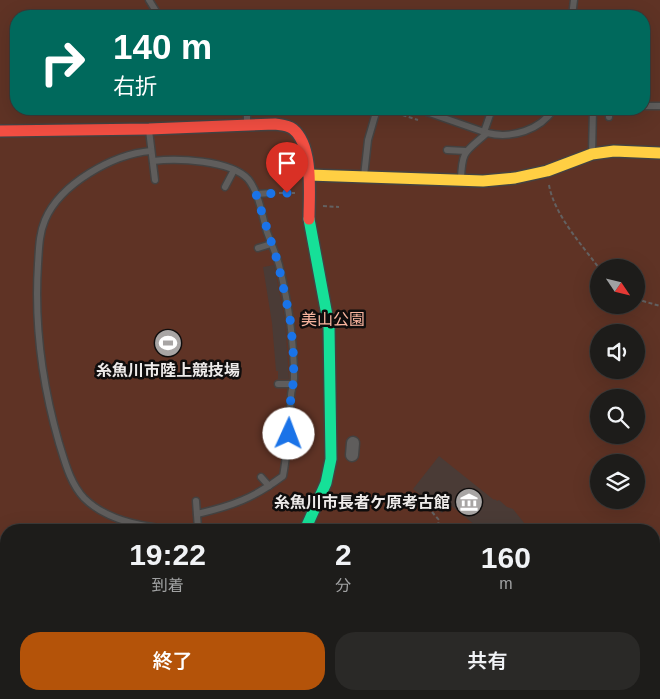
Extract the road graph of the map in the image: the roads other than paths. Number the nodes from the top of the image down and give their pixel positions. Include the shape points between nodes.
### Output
1 (248, 115) edge
2 (375, 115) edge
3 (435, 115) edge
4 (490, 115) edge
5 (548, 115) edge
6 (592, 115) edge
7 (247, 124) junction
8 (149, 129) junction
9 (0, 131) edge
10 (486, 133) junction
11 (447, 150) dead end
12 (151, 151) junction
13 (466, 151) junction
14 (660, 153) edge
15 (592, 154) junction
16 (153, 160) junction
17 (234, 170) junction
18 (309, 175) junction
19 (364, 177) junction
20 (155, 180) dead end
21 (461, 180) junction
22 (225, 187) dead end
23 (272, 193) road end
24 (256, 194) junction
25 (271, 244) junction
26 (258, 248) dead end
27 (278, 384) dead end
28 (293, 384) junction
29 (261, 477) dead end
30 (269, 486) junction
31 (196, 501) dead end
32 (197, 514) junction
33 (138, 524) edge
34 (198, 524) edge
35 (308, 524) edge

1 - 7 lane
2 - 19 lane via 366,150
3 - 10 lane
4 - 10 lane
5 - 10 lane via 528,130 498,136
6 - 15 lane
7 - 8 street
7 - 18 street via 282,124 293,129 304,144
8 - 9 street
8 - 12 lane
10 - 13 lane
11 - 13 lane
12 - 16 lane
12 - 33 lane via 125,157 84,176 62,193 40,232 37,285 37,323 44,382 66,465 78,490 94,506
13 - 21 lane via 462,159
14 - 15 street via 614,151
15 - 21 street via 547,171 515,178
16 - 17 lane via 216,164
16 - 20 lane
17 - 22 lane
17 - 24 lane via 248,180
18 - 19 street
18 - 35 street via 309,220 329,326 331,459 326,484
19 - 21 street
23 - 24 lane
24 - 25 lane
25 - 26 lane
25 - 28 lane via 290,318
27 - 28 lane
28 - 30 lane via 283,476
29 - 30 lane
30 - 32 lane via 228,507
31 - 32 lane
32 - 34 lane

